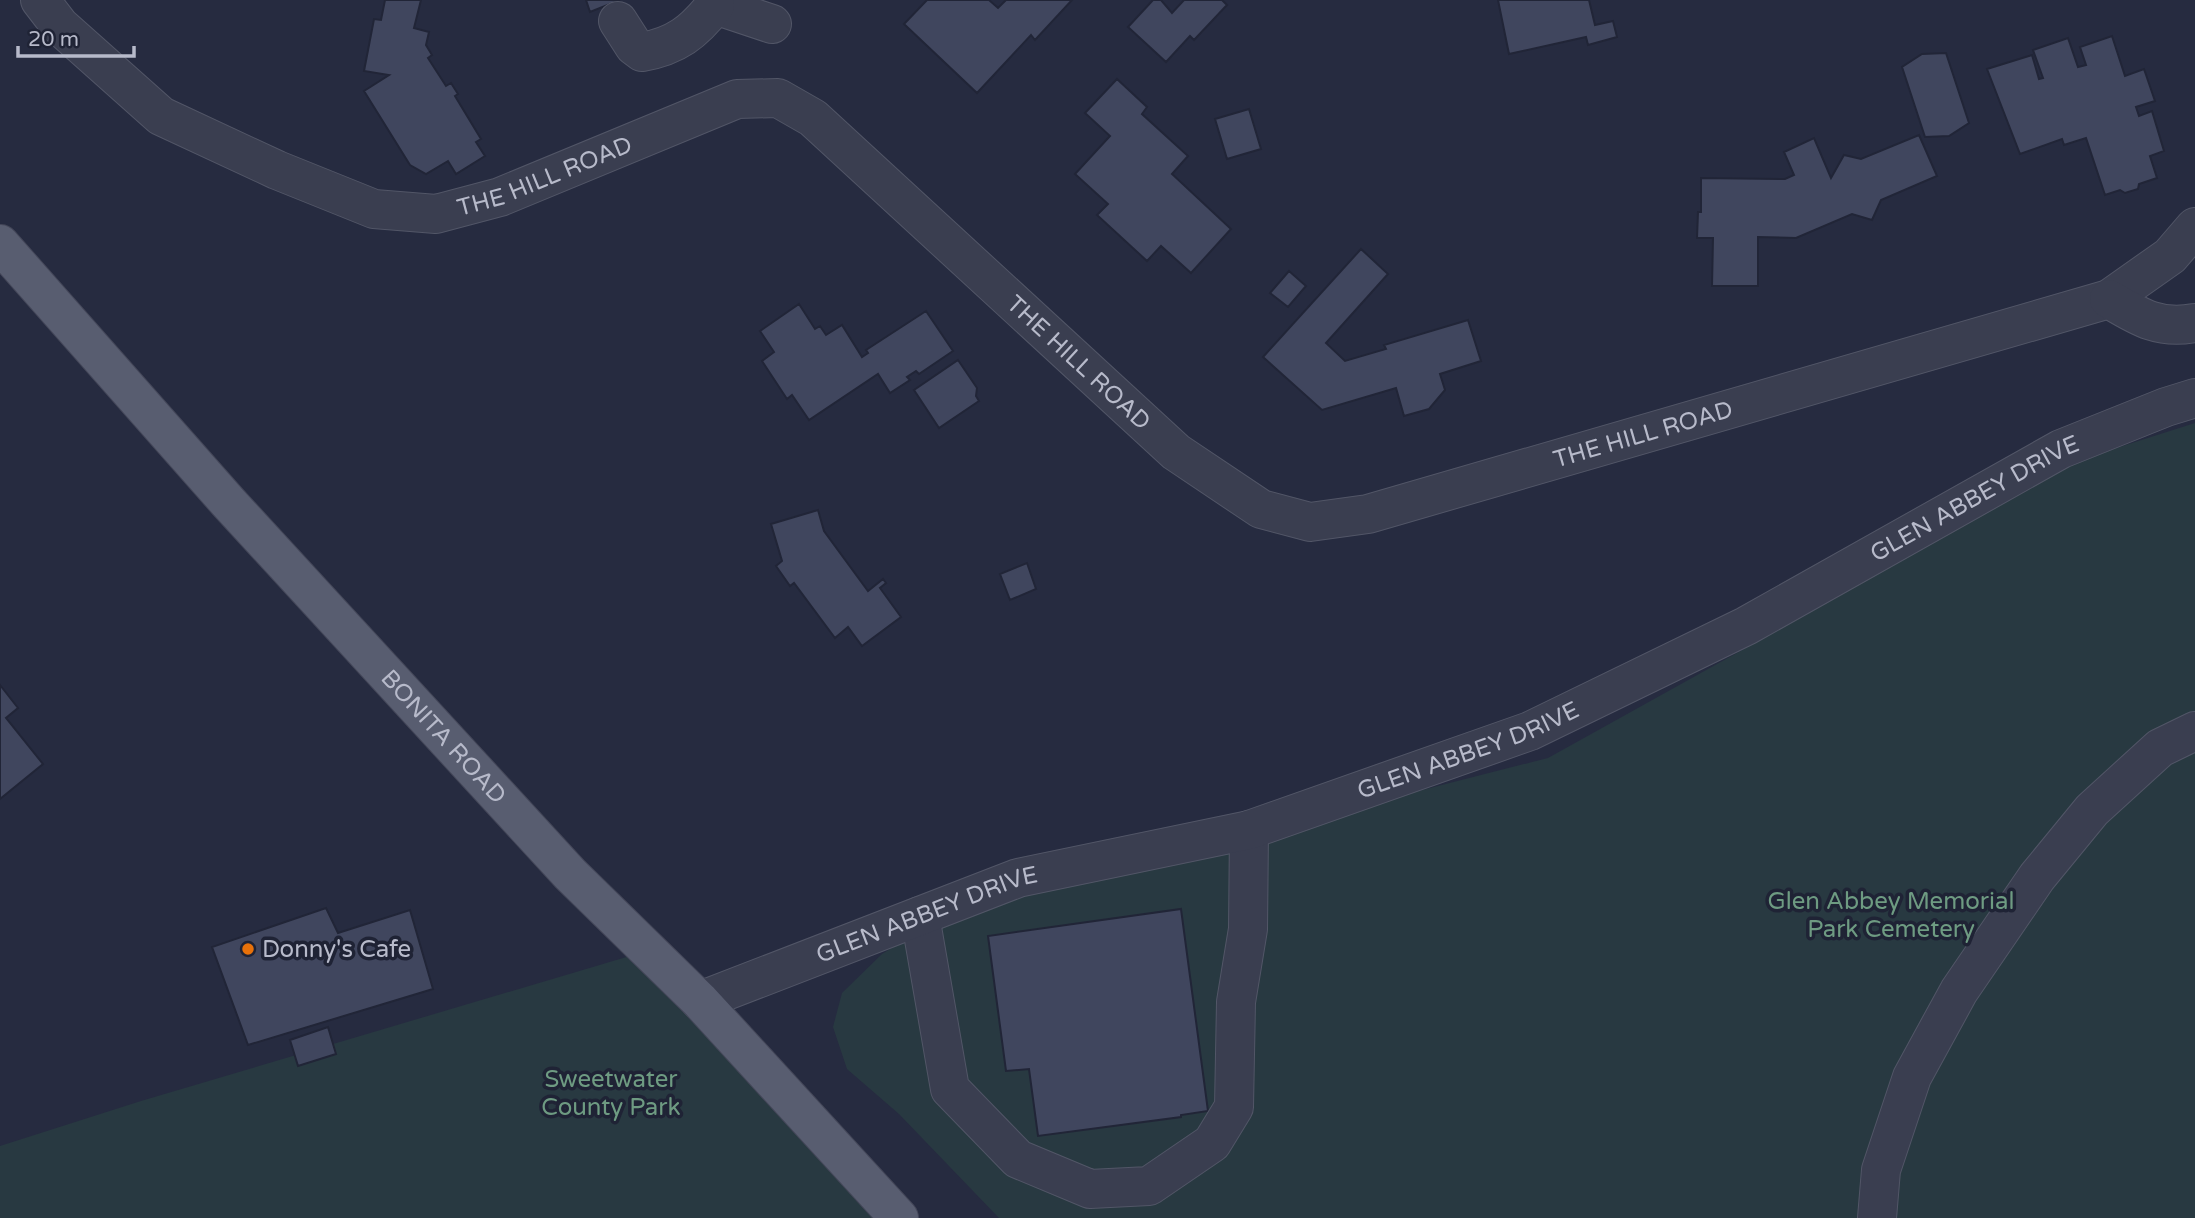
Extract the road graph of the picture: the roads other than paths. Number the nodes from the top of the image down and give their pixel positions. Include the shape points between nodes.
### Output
1 (40, 0) edge
2 (714, 3) edge
3 (618, 21) dead end
4 (772, 24) dead end
5 (2195, 228) edge
6 (0, 244) edge
7 (2109, 299) junction
8 (2195, 323) edge
9 (2195, 398) edge
10 (2195, 731) edge
11 (1249, 830) junction
12 (920, 916) junction
13 (700, 1001) junction
14 (898, 1218) edge
15 (1877, 1218) edge

1 - 7 street, THE HILL ROAD via 60,26 161,116 374,209 436,214 500,197 737,99 778,98 813,118 1176,452 1261,509 1310,522 1368,514
2 - 3 street via 697,28 661,49 642,52
2 - 4 street
5 - 7 street, THE HILL ROAD via 2170,256
6 - 13 main road, BONITA ROAD via 228,502 570,874
7 - 8 street via 2146,321
9 - 11 street, GLEN ABBEY DRIVE via 2061,449 1738,630 1530,731
10 - 15 street via 2160,748 2092,810 2037,877 1959,991 1912,1077 1881,1170
11 - 12 street, GLEN ABBEY DRIVE via 1018,878
11 - 12 street via 1248,929 1236,1002 1234,1107 1212,1143 1149,1186 1090,1189 1018,1159 950,1089
12 - 13 street, GLEN ABBEY DRIVE
13 - 14 main road, BONITA ROAD

